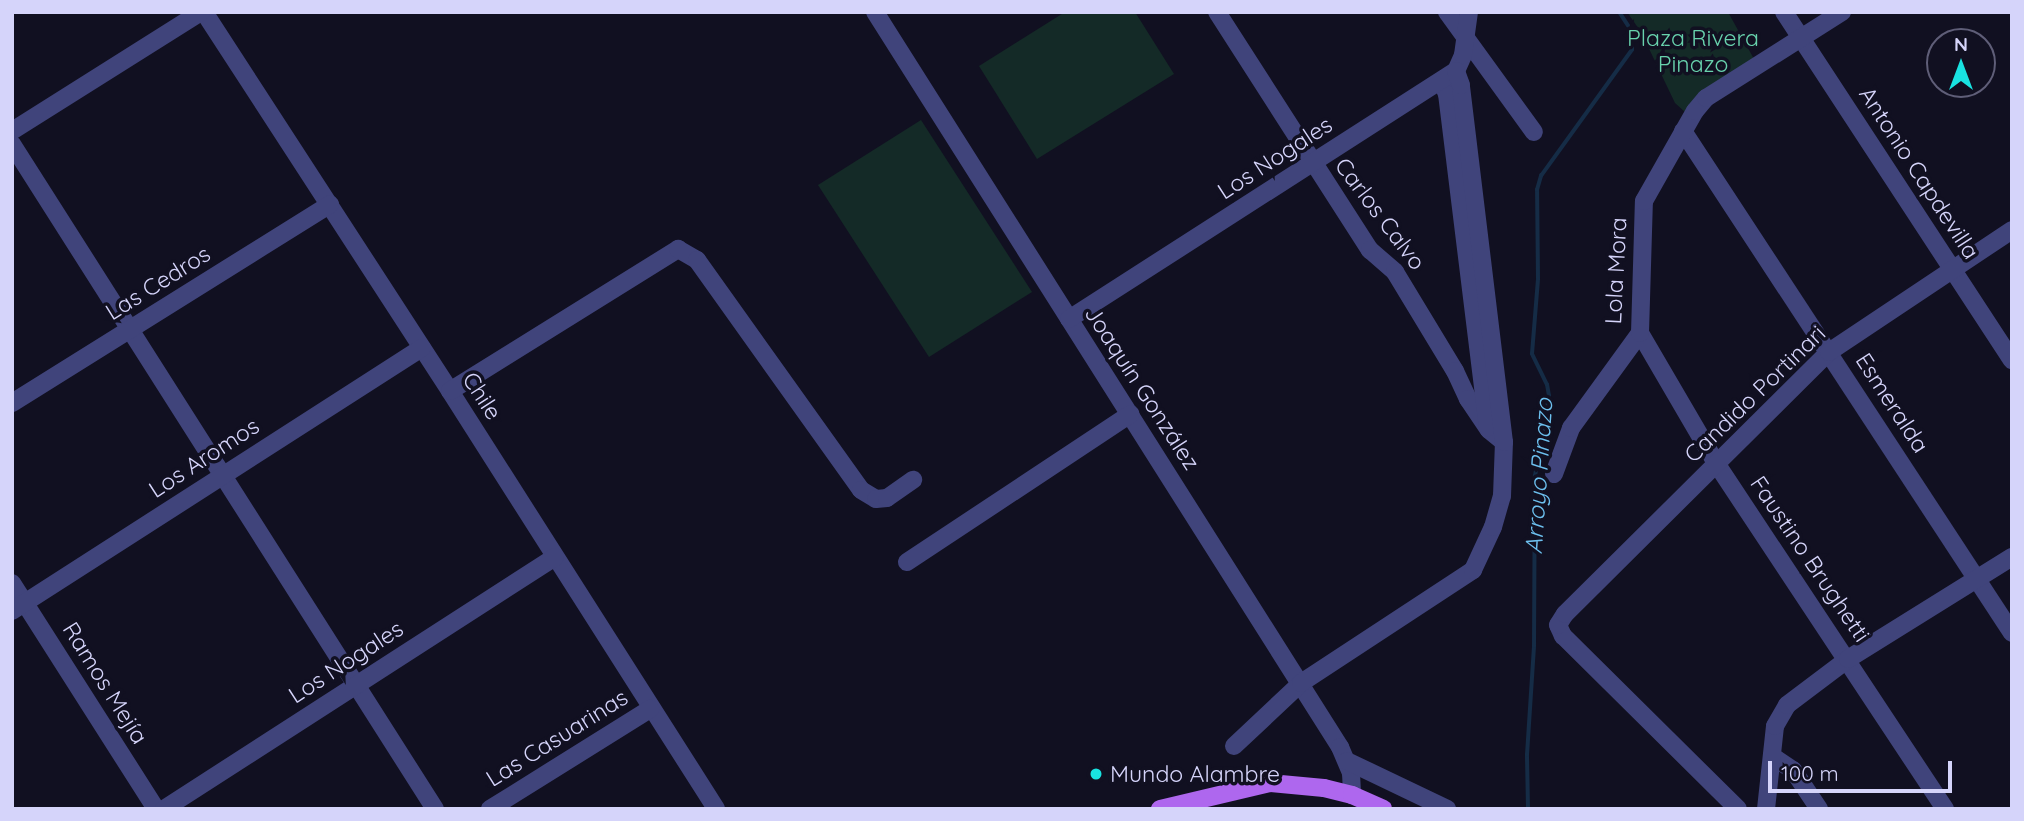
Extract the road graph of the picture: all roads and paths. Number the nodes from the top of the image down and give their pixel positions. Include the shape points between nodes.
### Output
1 (202, 12) edge
2 (875, 12) edge
3 (1217, 12) edge
4 (1447, 12) edge
5 (1469, 12) edge
6 (1784, 12) edge
7 (1842, 12) edge
8 (1801, 38) junction
9 (1464, 40) junction
10 (1448, 76) junction
11 (12, 131) edge
12 (1683, 131) junction
13 (1534, 132) dead end
14 (12, 144) edge
15 (1312, 163) junction
16 (330, 204) junction
17 (2012, 230) edge
18 (1952, 268) junction
19 (1069, 319) junction
20 (130, 331) junction
21 (1640, 333) junction
22 (422, 348) junction
23 (1829, 352) junction
24 (2012, 360) edge
25 (450, 391) junction
26 (12, 403) edge
27 (1131, 414) junction
28 (1489, 430) junction
29 (1504, 442) junction
30 (1716, 463) junction
31 (1554, 474) dead end
32 (222, 475) junction
33 (913, 480) dead end
34 (555, 557) junction
35 (2012, 557) edge
36 (907, 562) dead end
37 (1977, 578) junction
38 (12, 583) edge
39 (19, 607) edge
40 (2012, 633) edge
41 (1848, 659) junction
42 (1301, 683) junction
43 (355, 685) junction
44 (650, 709) junction
45 (1234, 746) dead end
46 (1772, 756) junction
47 (1347, 761) junction
48 (1352, 795) junction
49 (156, 809) edge
50 (164, 809) edge
51 (435, 809) edge
52 (490, 809) edge
53 (716, 809) edge
54 (1160, 809) edge
55 (1383, 809) edge
56 (1447, 809) edge
57 (1738, 809) edge
58 (1766, 809) edge
59 (1819, 809) edge
60 (1945, 809) edge

1 - 11 street
1 - 16 street, Chile
2 - 19 street, Joaquín González
3 - 15 street, Carlos Calvo
4 - 9 street
5 - 9 street
6 - 8 street, Antonio Capdevilla
7 - 8 street, Lola Mora
8 - 12 street, Lola Mora via 1706,98
8 - 18 street, Antonio Capdevilla
9 - 10 street via 1464,55
9 - 13 street
10 - 15 street, Los Nogales
10 - 28 street
10 - 29 street via 1461,85
12 - 21 street, Lola Mora via 1644,201
12 - 23 street, Esmeralda
14 - 20 street
15 - 19 street, Los Nogales
15 - 28 street, Carlos Calvo via 1370,250 1395,272
16 - 20 street, Las Cedros
16 - 22 street, Chile
17 - 18 street, Candido Portinari
18 - 23 street, Candido Portinari
18 - 24 street, Antonio Capdevilla
19 - 27 street, Joaquín González
20 - 26 street, Las Cedros
20 - 32 street
21 - 30 street, Faustino Brughetti
21 - 31 street, Lola Mora via 1571,428
22 - 25 street, Chile
22 - 32 street, Los Aromos
23 - 30 street, Candido Portinari
23 - 37 street, Esmeralda
25 - 33 street via 678,249 698,260 861,490 876,499 887,498
25 - 34 street, Chile
27 - 36 street
27 - 42 street, Joaquín González
28 - 29 street, Carlos Calvo
29 - 42 street via 1502,496 1474,570
30 - 41 street, Faustino Brughetti
30 - 57 street, Candido Portinari via 1558,625 1563,636
32 - 39 street, Los Aromos
32 - 43 street
34 - 43 street, Los Nogales
34 - 44 street, Chile
35 - 37 street
37 - 40 street, Esmeralda
37 - 41 street
38 - 39 street, Ramos Mejía
39 - 49 street, Ramos Mejía
41 - 46 street via 1787,705 1776,726
41 - 60 street, Faustino Brughetti
42 - 45 street
42 - 47 street, Joaquín González
43 - 50 street, Los Nogales
43 - 51 street
44 - 52 street, Las Casuarinas
44 - 53 street, Chile
46 - 58 street
46 - 59 street via 1793,770
47 - 48 street, Joaquín González
47 - 56 street
48 - 54 main road via 1269,783
48 - 55 main road

